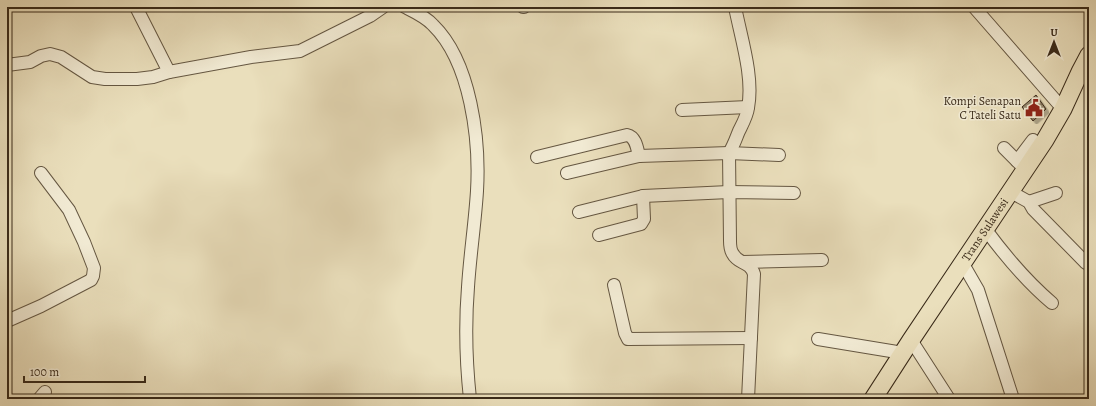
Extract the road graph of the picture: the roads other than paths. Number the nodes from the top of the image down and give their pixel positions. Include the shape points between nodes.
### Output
1 (136, 7) edge
2 (383, 7) edge
3 (405, 7) edge
4 (735, 7) edge
5 (974, 7) edge
6 (1089, 55) edge
7 (7, 65) edge
8 (169, 72) junction
9 (748, 108) junction
10 (1063, 109) junction
11 (682, 110) dead end
12 (1033, 140) dead end
13 (1004, 148) dead end
14 (729, 153) junction
15 (779, 155) dead end
16 (640, 156) junction
17 (537, 157) dead end
18 (1022, 165) junction
19 (41, 173) dead end
20 (567, 173) dead end
21 (729, 192) junction
22 (1011, 192) junction
23 (794, 193) dead end
24 (1056, 193) dead end
25 (643, 196) junction
26 (1028, 202) junction
27 (579, 212) dead end
28 (986, 230) junction
29 (599, 236) dead end
30 (822, 260) dead end
31 (743, 262) junction
32 (1086, 263) dead end
33 (963, 264) junction
34 (614, 285) dead end
35 (1052, 303) dead end
36 (8, 319) edge
37 (751, 338) junction
38 (818, 339) dead end
39 (907, 346) junction
40 (470, 399) edge
41 (748, 399) edge
42 (873, 399) edge
43 (949, 399) edge
44 (1013, 399) edge

1 - 8 street
2 - 8 street via 300,51
3 - 40 street via 433,24 447,41 456,58 471,104 478,172 468,287 466,361
4 - 9 street via 749,80
5 - 10 street
6 - 10 highway, Trans Sulawesi
7 - 8 street via 30,62 50,54 62,57 88,76 96,78 136,79
9 - 11 street
9 - 14 street via 735,144
10 - 18 highway, Trans Sulawesi
12 - 18 street
13 - 18 street
14 - 15 street
14 - 16 street
14 - 21 street
16 - 17 street via 635,141 626,135
16 - 20 street
18 - 22 highway, Trans Sulawesi
19 - 36 street via 69,210 94,268 93,276 91,280 41,306
21 - 23 street
21 - 25 street
21 - 31 street via 732,253
22 - 26 street
22 - 28 highway, Trans Sulawesi
24 - 26 street
25 - 27 street
25 - 29 street via 644,219 641,224
26 - 32 street
28 - 33 highway, Trans Sulawesi
28 - 35 street via 1004,255 1033,287
30 - 31 street
31 - 37 street via 750,266 754,274
33 - 39 highway, Trans Sulawesi
33 - 44 street via 978,290
34 - 37 street via 624,333 628,339
37 - 41 street
38 - 39 street
39 - 42 highway, Trans Sulawesi
39 - 43 street

